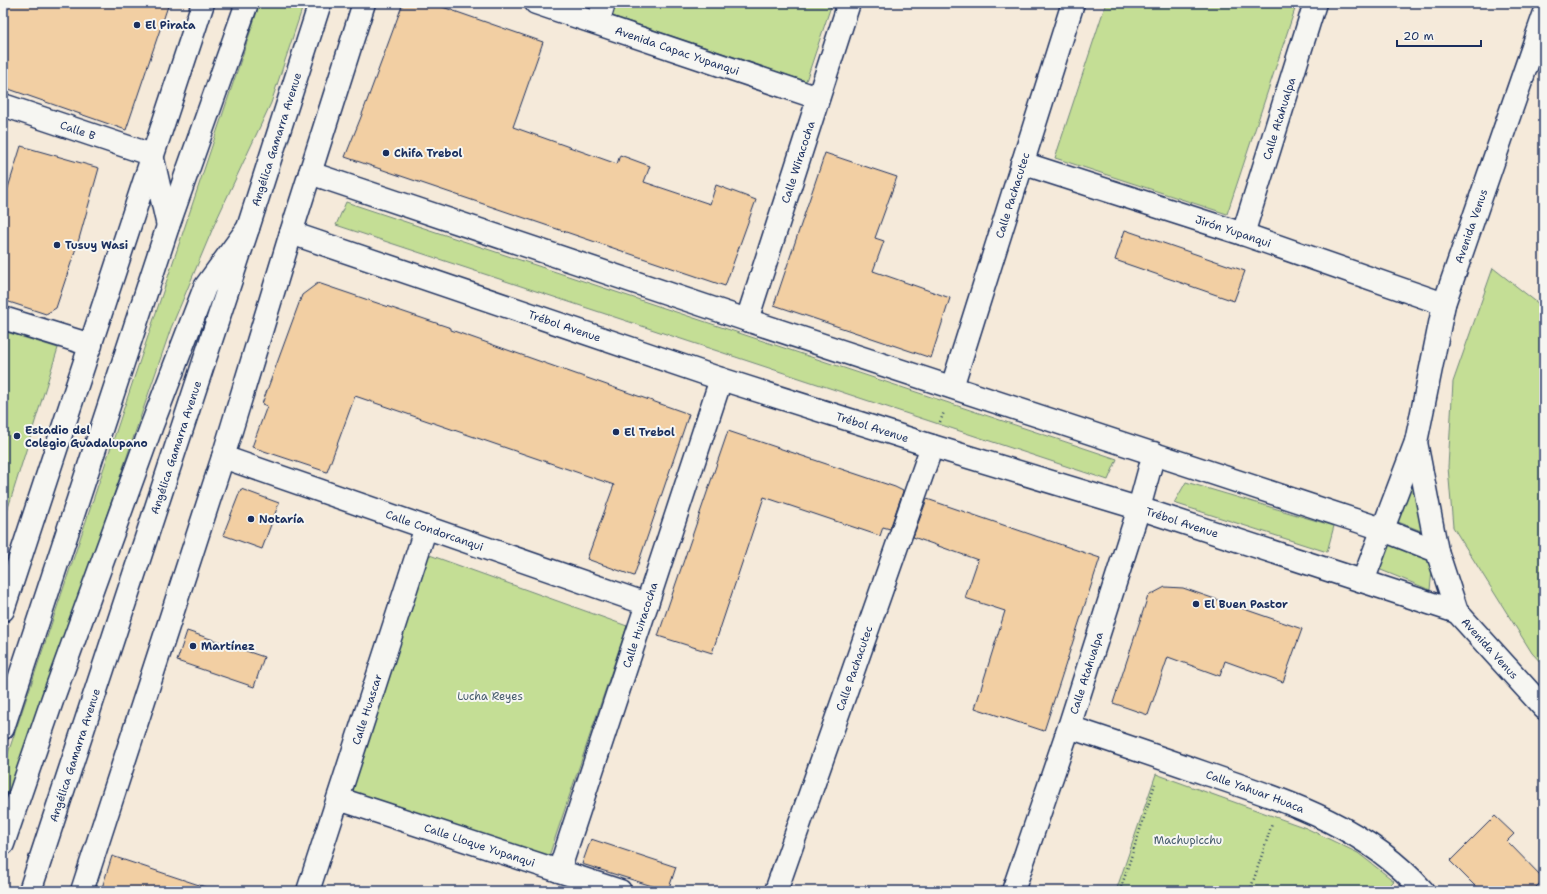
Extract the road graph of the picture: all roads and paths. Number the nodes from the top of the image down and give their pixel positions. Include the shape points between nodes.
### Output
1 (203, 3) edge
2 (247, 3) edge
3 (320, 3) edge
4 (364, 3) edge
5 (536, 3) edge
6 (848, 3) edge
7 (1072, 3) edge
8 (1315, 3) edge
9 (601, 13) edge
10 (1544, 15) edge
11 (818, 98) junction
12 (3, 106) edge
13 (152, 155) junction
14 (1022, 163) junction
15 (310, 173) junction
16 (168, 226) junction
17 (248, 228) junction
18 (291, 233) junction
19 (1243, 234) junction
20 (1444, 304) junction
21 (3, 318) edge
22 (747, 320) junction
23 (91, 345) junction
24 (721, 379) junction
25 (952, 387) junction
26 (1416, 442) junction
27 (932, 446) junction
28 (1154, 453) junction
29 (223, 457) junction
30 (1138, 508) junction
31 (426, 527) junction
32 (1383, 529) junction
33 (1437, 551) junction
34 (1363, 581) junction
35 (647, 604) junction
36 (3, 610) edge
37 (1457, 612) junction
38 (1544, 708) edge
39 (1069, 727) junction
40 (3, 728) edge
41 (1155, 784) dead end
42 (339, 799) junction
43 (1273, 821) dead end
44 (3, 844) edge
45 (559, 870) junction
46 (1415, 888) edge
47 (30, 891) edge
48 (82, 891) edge
49 (308, 891) edge
50 (620, 891) edge
51 (776, 891) edge
52 (1013, 891) edge
53 (1120, 891) edge
54 (1250, 891) edge

1 - 13 main road
2 - 16 main road
3 - 17 main road, Angélica Gamarra Avenue
4 - 15 main road
5 - 9 main road, Avenida Capac Yupanqui
6 - 11 main road, Calle Wiracocha
7 - 14 main road, Calle Pachacutec
8 - 19 main road, Calle Atahualpa
9 - 11 main road, Avenida Capac Yupanqui
10 - 20 main road, Avenida Venus
11 - 22 main road, Calle Wiracocha
12 - 13 main road, Calle B
13 - 16 main road
13 - 23 main road
14 - 19 main road, Jirón Yupanqui
14 - 25 main road, Calle Pachacutec
15 - 18 main road
15 - 22 main road
16 - 40 main road
17 - 44 main road via 205,287 152,425
17 - 47 main road, Angélica Gamarra Avenue
18 - 24 main road, Trébol Avenue
18 - 29 main road
19 - 20 main road, Jirón Yupanqui
20 - 26 main road, Avenida Venus
21 - 23 main road
22 - 25 main road
23 - 36 main road
24 - 27 main road, Trébol Avenue
24 - 35 main road, Calle Huiracocha
25 - 27 path
25 - 28 main road
26 - 32 main road, Avenida Venus
26 - 33 main road, Avenida Venus
27 - 30 main road, Trébol Avenue
27 - 51 main road, Calle Pachacutec
28 - 30 main road, Calle Atahualpa
28 - 32 main road
29 - 31 main road, Calle Condorcanqui
29 - 48 main road
30 - 34 main road, Trébol Avenue
30 - 39 main road, Calle Atahualpa
31 - 35 main road, Calle Condorcanqui
31 - 42 main road, Calle Huascar
32 - 33 main road
32 - 34 main road, Avenida Venus
33 - 37 main road, Avenida Venus
34 - 37 main road, Trébol Avenue
35 - 45 main road, Calle Huiracocha
37 - 38 main road, Avenida Venus
39 - 46 main road, Calle Yahuar Huaca via 1281,799 1338,824 1387,856
39 - 52 main road, Calle Atahualpa
41 - 53 path
42 - 45 main road, Calle Lloque Yupanqui
42 - 49 main road, Calle Huascar
43 - 54 path
45 - 50 main road, Calle Lloque Yupanqui

